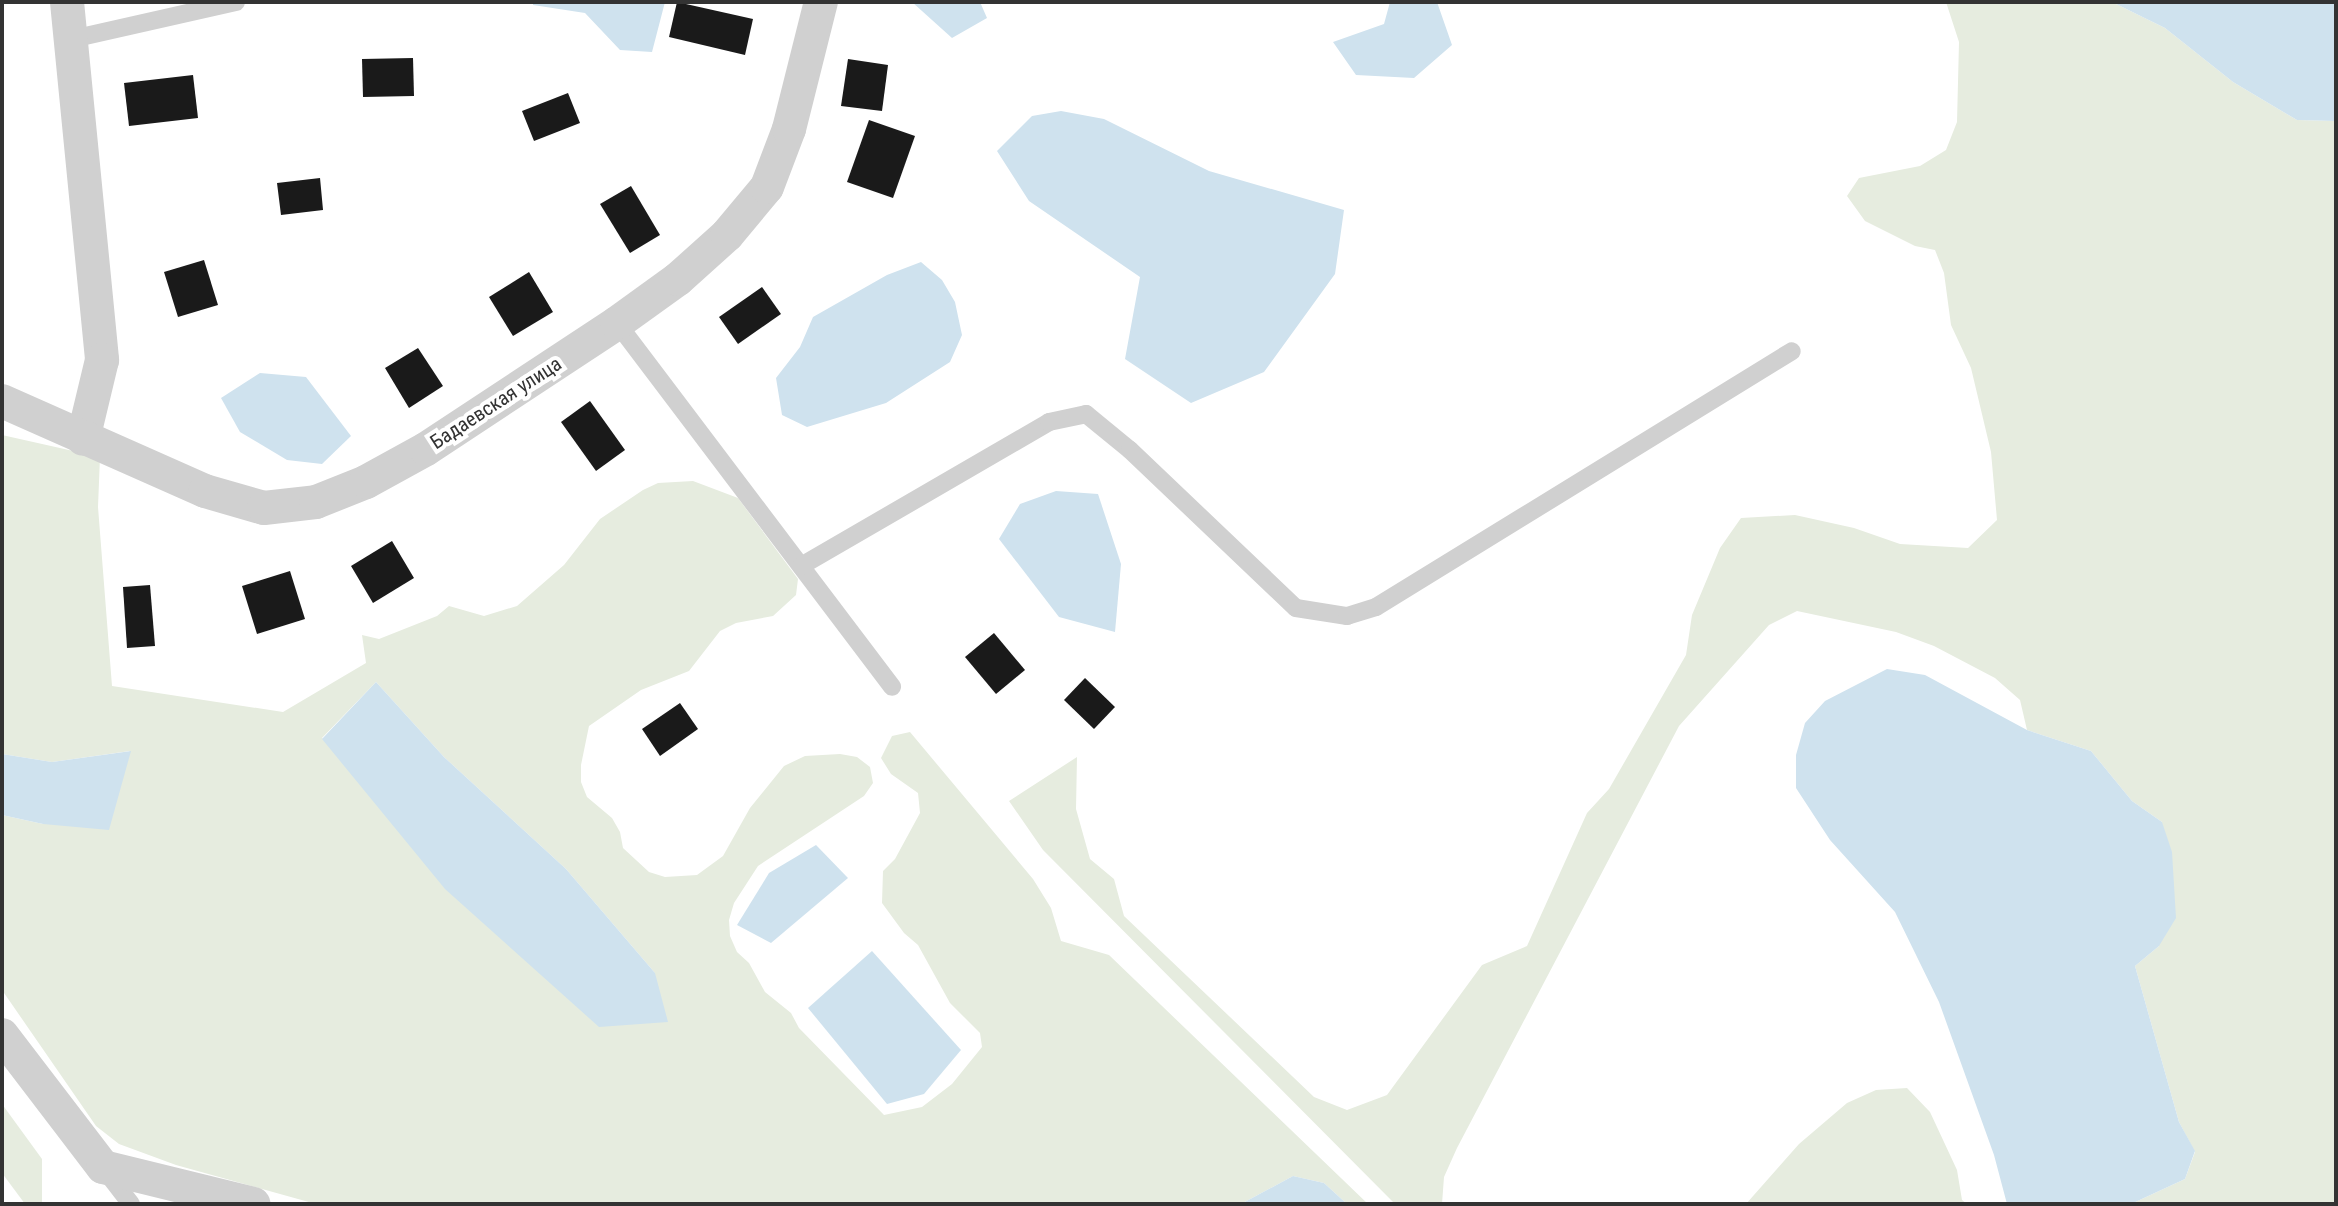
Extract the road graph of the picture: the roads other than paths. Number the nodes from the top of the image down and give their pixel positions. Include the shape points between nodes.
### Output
1 (67, 2) edge
2 (236, 2) edge
3 (821, 2) edge
4 (72, 39) junction
5 (617, 323) junction
6 (1792, 351) dead end
7 (2, 401) edge
8 (83, 439) junction
9 (801, 566) junction
10 (892, 687) dead end
11 (2, 1035) edge
12 (103, 1167) junction
13 (131, 1204) edge
14 (254, 1204) edge

1 - 4 street
2 - 4 lane
3 - 5 street, Бадаевская улица via 789,129 767,187 727,235
4 - 8 street via 102,360
5 - 8 street, Бадаевская улица via 426,449 316,502 264,508 205,491
5 - 9 lane
6 - 9 lane via 1376,607 1347,616 1296,608 1086,414 1049,422
7 - 8 street, Бадаевская улица
9 - 10 lane
11 - 12 street
12 - 13 lane
12 - 14 street

